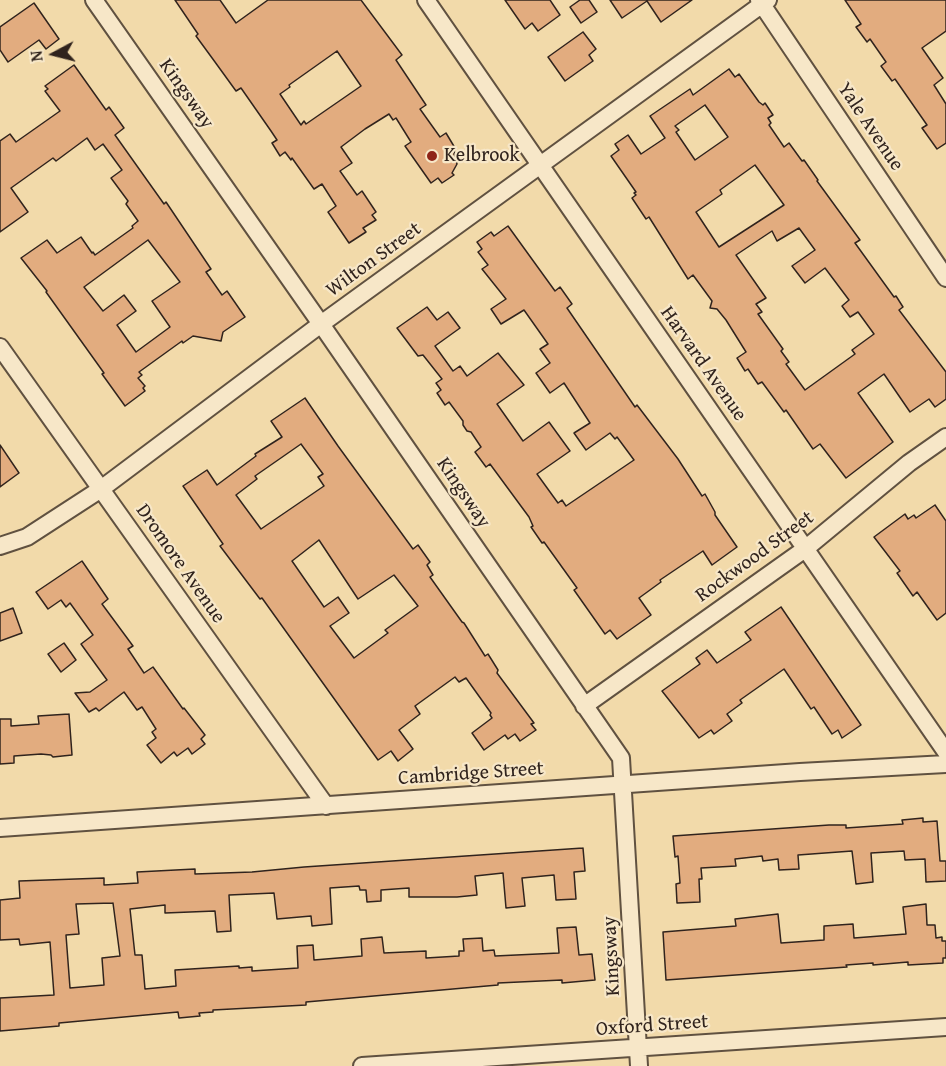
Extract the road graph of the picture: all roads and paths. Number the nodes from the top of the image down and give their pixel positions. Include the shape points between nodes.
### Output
1 (94, 0) edge
2 (426, 0) edge
3 (763, 2) edge
4 (540, 164) junction
5 (946, 278) edge
6 (321, 324) junction
7 (0, 347) edge
8 (946, 438) edge
9 (101, 489) junction
10 (0, 546) edge
11 (805, 549) junction
12 (584, 706) junction
13 (946, 752) edge
14 (946, 764) edge
15 (622, 785) junction
16 (326, 806) junction
17 (0, 828) edge
18 (946, 1027) edge
19 (638, 1048) junction
20 (362, 1066) edge
21 (639, 1066) edge

1 - 6 street, Kingsway
2 - 4 street, Harvard Avenue
3 - 4 street, Wilton Street
3 - 5 street, Yale Avenue
4 - 6 street, Wilton Street
4 - 11 street, Harvard Avenue
6 - 9 street, Wilton Street
6 - 12 street, Kingsway
7 - 9 street, Dromore Avenue
8 - 11 street, Rockwood Street via 909,463
9 - 10 street, Wilton Street via 27,537
9 - 16 street, Dromore Avenue
11 - 12 street, Rockwood Street
11 - 13 street, Harvard Avenue
12 - 15 street, Kingsway via 621,758
14 - 15 street, Cambridge Street
15 - 16 street, Cambridge Street
15 - 19 street, Kingsway
16 - 17 street, Cambridge Street
18 - 19 street, Oxford Street
19 - 20 street, Oxford Street
19 - 21 street, Kingsway

